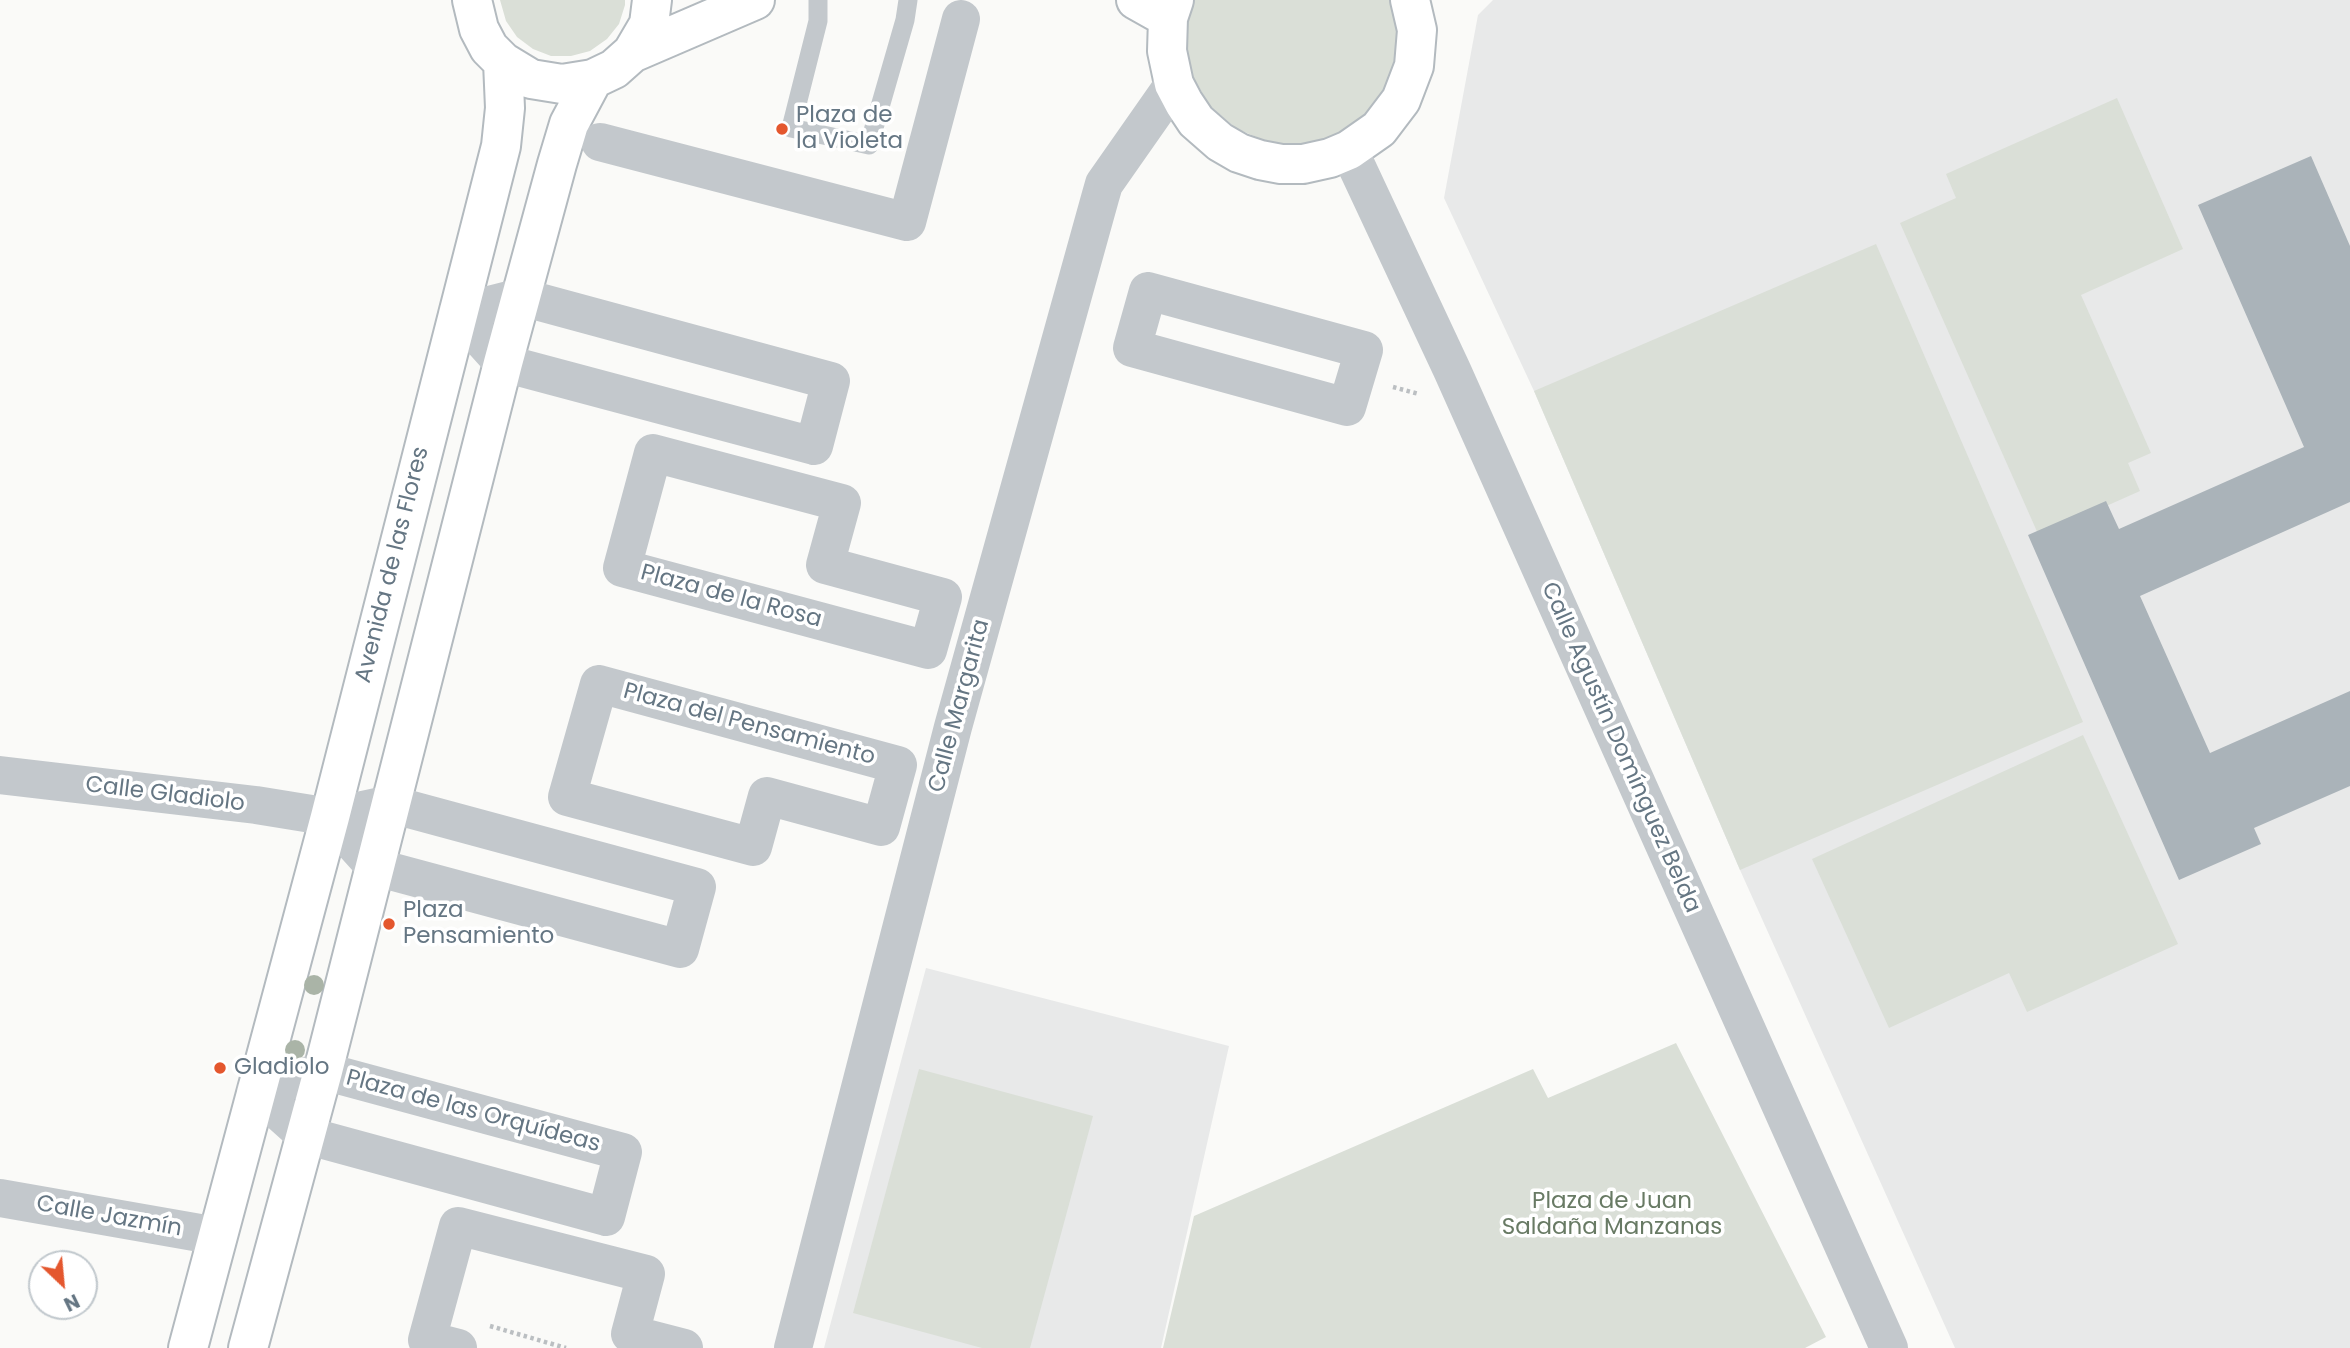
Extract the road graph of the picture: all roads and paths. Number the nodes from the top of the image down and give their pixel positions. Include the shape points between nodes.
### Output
1 (472, 0) edge
2 (653, 0) edge
3 (755, 0) edge
4 (818, 0) edge
5 (908, 0) edge
6 (1410, 0) edge
7 (1159, 6) edge
8 (961, 19) dead end
9 (632, 53) junction
10 (503, 62) junction
11 (593, 79) junction
12 (1174, 84) junction
13 (600, 142) dead end
14 (1349, 150) junction
15 (521, 297) junction
16 (457, 313) junction
17 (1364, 350) joint
18 (503, 363) junction
19 (928, 650) joint
20 (898, 765) joint
21 (0, 775) edge
22 (390, 804) junction
23 (330, 817) junction
24 (375, 867) junction
25 (323, 1071) junction
26 (256, 1091) junction
27 (305, 1135) junction
28 (0, 1198) edge
29 (217, 1237) junction
30 (472, 1337) edge
31 (188, 1348) edge
32 (248, 1348) edge
33 (566, 1348) edge
34 (684, 1348) edge
35 (793, 1348) edge
36 (1889, 1348) edge

1 - 10 main road via 479,29
2 - 9 main road via 649,24
3 - 9 main road
4 - 5 lane via 818,22 791,128 869,145
6 - 14 main road via 1417,30 1414,66 1401,100 1379,129
7 - 12 main road
8 - 13 street via 907,222
9 - 11 main road
10 - 11 main road via 531,79 562,84
10 - 16 main road, Avenida de las Flores via 501,146
11 - 15 main road via 569,124
12 - 14 main road via 1196,121 1239,153 1270,162 1303,164
12 - 35 street, Calle Margarita via 1104,184 953,727
14 - 36 street, Calle Agustín Domínguez Belda
15 - 16 street
15 - 18 main road
15 - 18 street via 831,381 814,446
16 - 18 street
16 - 23 main road, Avenida de las Flores
17 - 17 street via 1347,407 1132,348 1148,291
18 - 22 main road
19 - 19 street, Plaza de la Rosa via 943,597 825,565 842,503 653,453 622,568
20 - 20 street, Plaza del Pensamiento via 599,684 567,797 753,847 767,796 881,827
21 - 23 street, Calle Gladiolo
22 - 23 street
22 - 24 main road
22 - 24 street via 697,887 680,949
23 - 24 street
23 - 26 main road, Avenida de las Flores
24 - 25 main road
25 - 26 street
25 - 27 main road
25 - 27 street, Plaza de las Orquídeas via 623,1152 606,1217
26 - 27 street
26 - 29 main road, Avenida de las Flores
27 - 32 main road
28 - 29 street, Calle Jazmín
29 - 31 main road, Avenida de las Flores
30 - 33 path
30 - 34 street via 427,1340 458,1226 646,1274 630,1334

